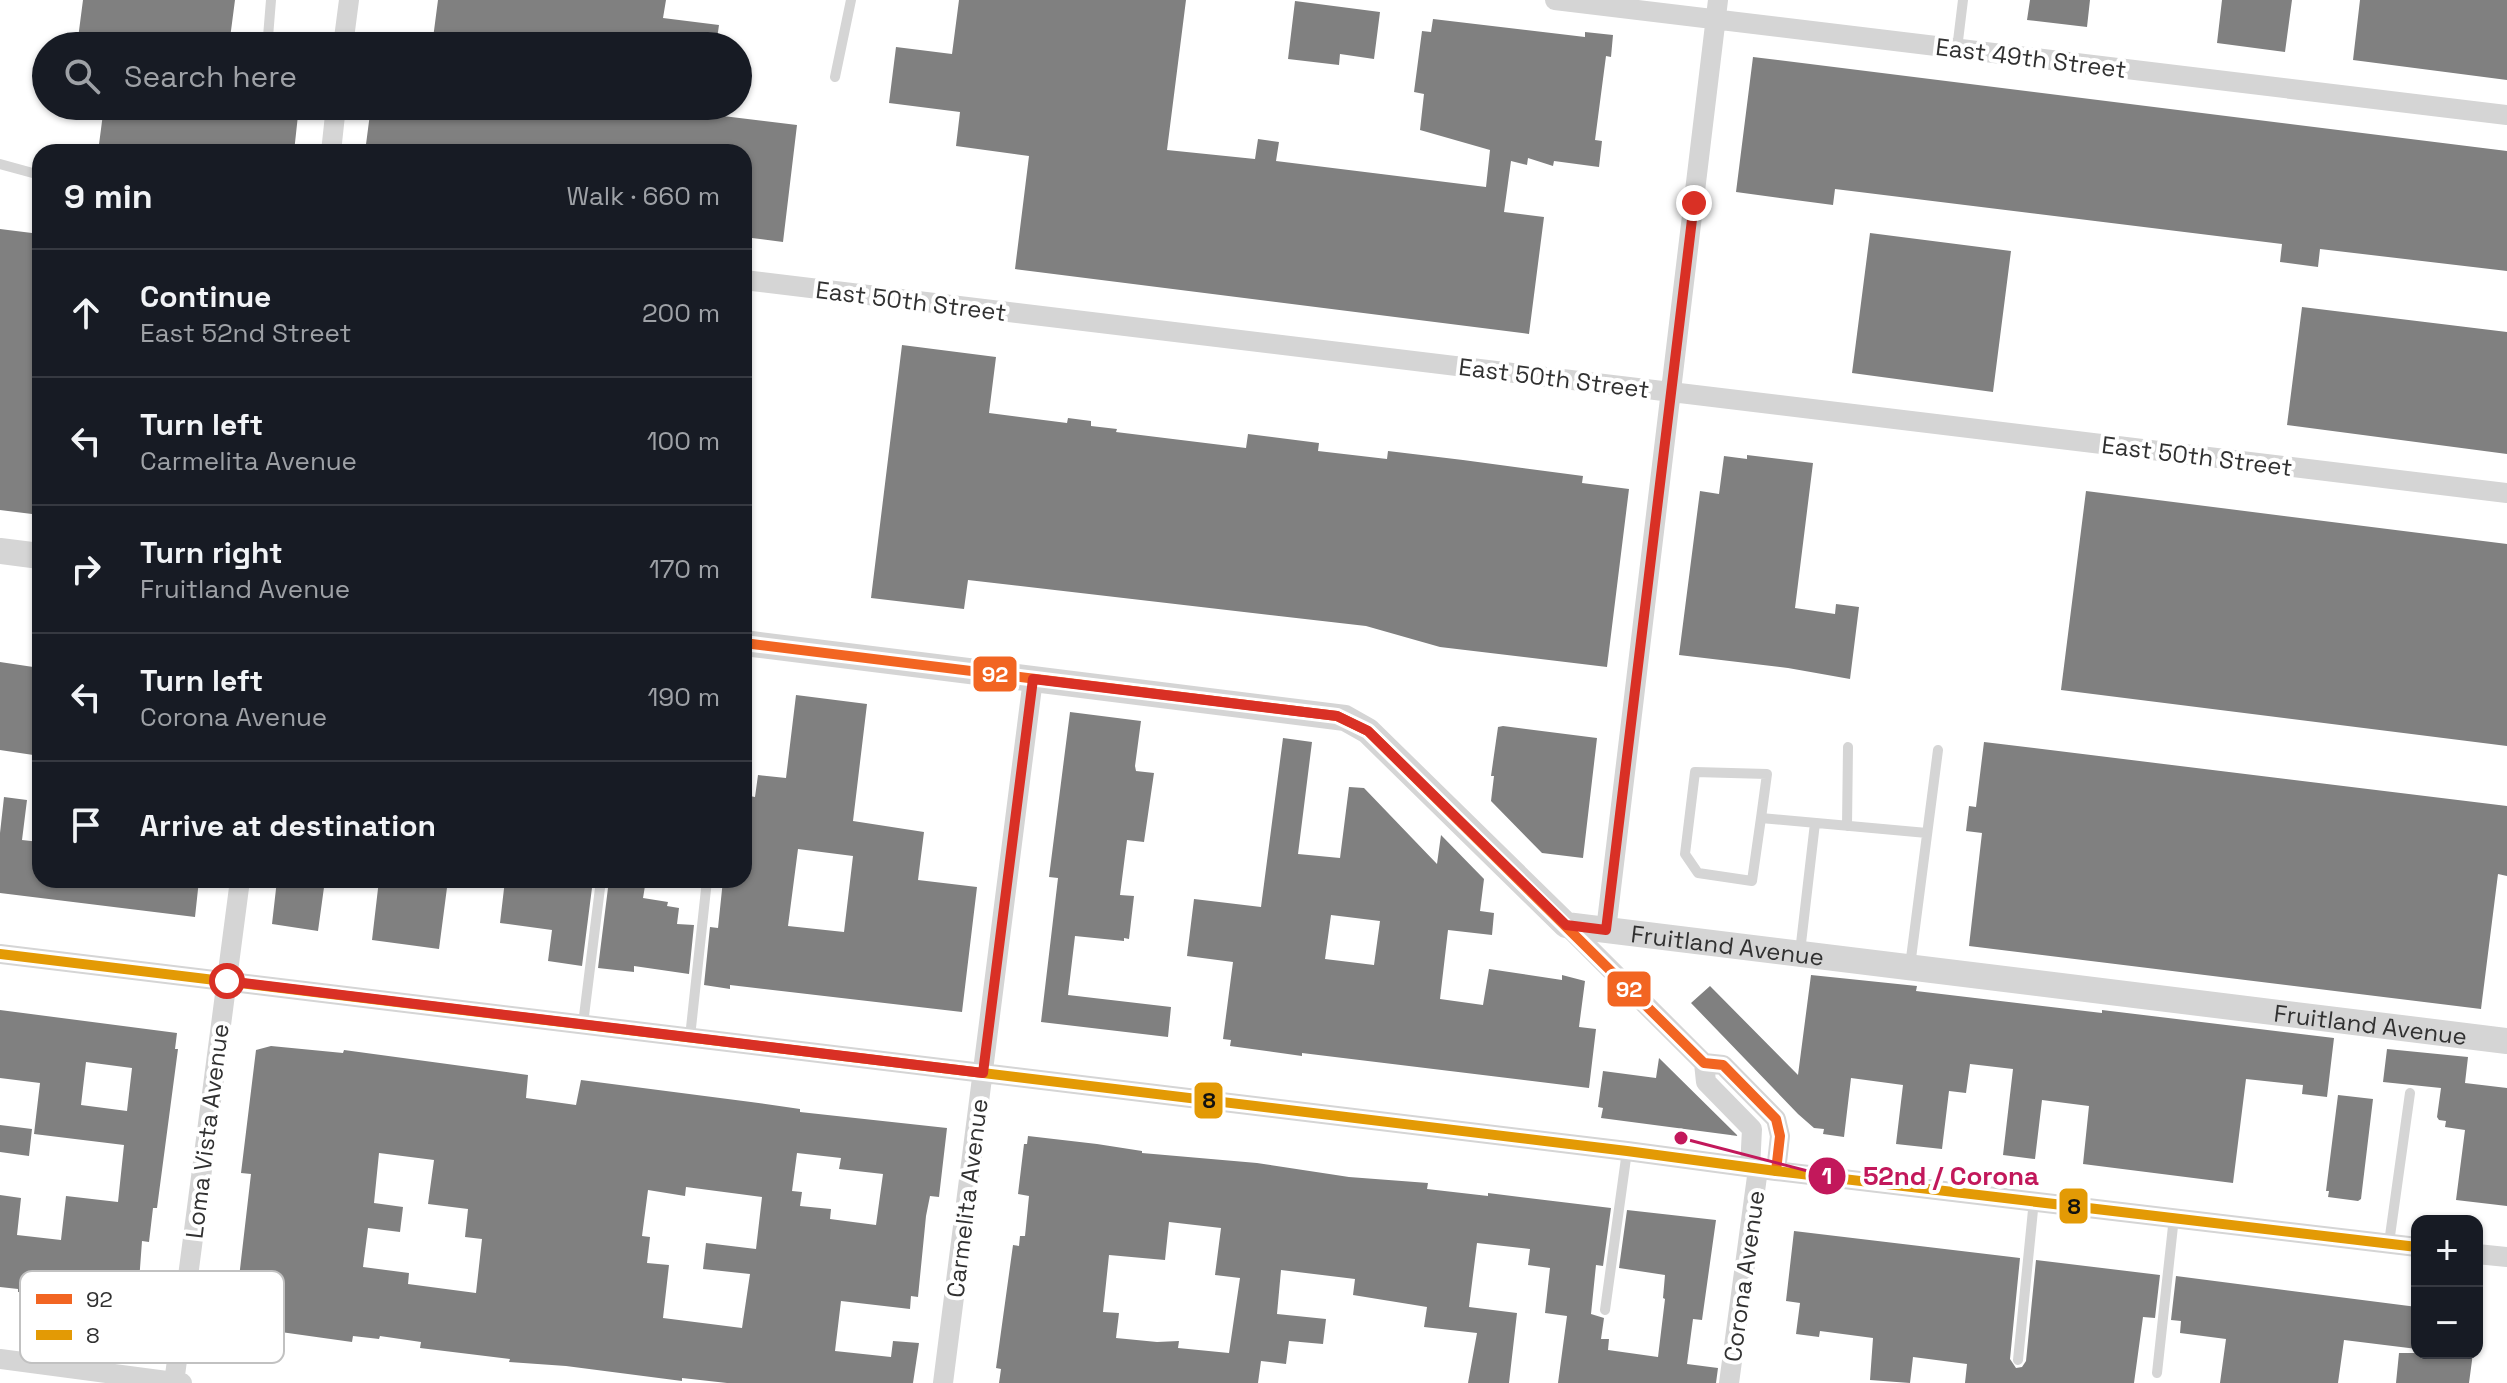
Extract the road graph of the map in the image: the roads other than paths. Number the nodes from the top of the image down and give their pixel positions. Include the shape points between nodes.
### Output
1 (271, 0) edge
2 (349, 0) edge
3 (851, 0) edge
4 (1555, 0) edge
5 (1963, 0) edge
6 (1717, 10) edge
7 (268, 32) edge
8 (345, 32) edge
9 (1957, 49) junction
10 (835, 77) dead end
11 (2507, 115) edge
12 (334, 120) edge
13 (332, 144) edge
14 (0, 164) edge
15 (32, 173) edge
16 (752, 281) edge
17 (1671, 392) junction
18 (2507, 493) edge
19 (0, 551) edge
20 (32, 555) edge
21 (752, 644) edge
22 (1033, 679) junction
23 (1848, 747) dead end
24 (1938, 750) dead end
25 (1761, 818) junction
26 (1815, 823) junction
27 (1847, 826) junction
28 (1927, 833) junction
29 (239, 888) edge
30 (600, 888) edge
31 (706, 888) edge
32 (1566, 925) junction
33 (1606, 930) junction
34 (0, 954) edge
35 (1800, 954) junction
36 (1910, 968) junction
37 (227, 981) junction
38 (583, 1024) junction
39 (690, 1037) junction
40 (2507, 1041) edge
41 (983, 1073) junction
42 (2410, 1093) dead end
43 (1627, 1151) junction
44 (1761, 1169) junction
45 (2034, 1200) junction
46 (2174, 1217) junction
47 (2389, 1243) junction
48 (2411, 1246) edge
49 (2483, 1255) edge
50 (2507, 1257) edge
51 (189, 1271) edge
52 (1605, 1310) dead end
53 (0, 1359) edge
54 (2018, 1360) dead end
55 (20, 1362) edge
56 (30, 1363) edge
57 (2157, 1373) dead end
58 (174, 1382) edge
59 (182, 1383) edge
60 (943, 1383) edge
61 (1729, 1383) edge

1 - 7 lane
2 - 8 street
3 - 10 lane
4 - 6 street, East 49th Street
5 - 9 lane
6 - 9 street, East 49th Street
6 - 17 street
9 - 11 street, East 49th Street
12 - 13 street
14 - 15 lane
16 - 17 street, East 50th Street
17 - 18 street, East 50th Street
17 - 33 street
19 - 20 street
21 - 22 street
22 - 32 street via 1353,722
22 - 41 street, Carmelita Avenue
23 - 27 lane
24 - 28 lane
25 - 25 lane via 1767,774 1695,772 1685,854 1698,873 1752,881
25 - 26 lane
26 - 27 lane
26 - 35 lane
27 - 28 lane
28 - 36 lane
29 - 37 street, Loma Vista Avenue
30 - 38 lane
31 - 39 lane
32 - 33 street, Fruitland Avenue
32 - 44 street, Corona Avenue via 1704,1063 1723,1065 1776,1119 1780,1136
33 - 35 street, Fruitland Avenue
34 - 37 street
35 - 36 street, Fruitland Avenue
36 - 40 street, Fruitland Avenue
37 - 38 street
37 - 51 street, Loma Vista Avenue
38 - 39 street
39 - 41 street
41 - 43 street
41 - 60 street, Carmelita Avenue
42 - 47 lane
43 - 44 street
43 - 52 lane
44 - 45 street
44 - 61 street, Corona Avenue
45 - 46 street
45 - 54 lane
46 - 47 street
46 - 57 lane
47 - 48 street
49 - 50 street
53 - 55 street
56 - 58 street
58 - 59 street

